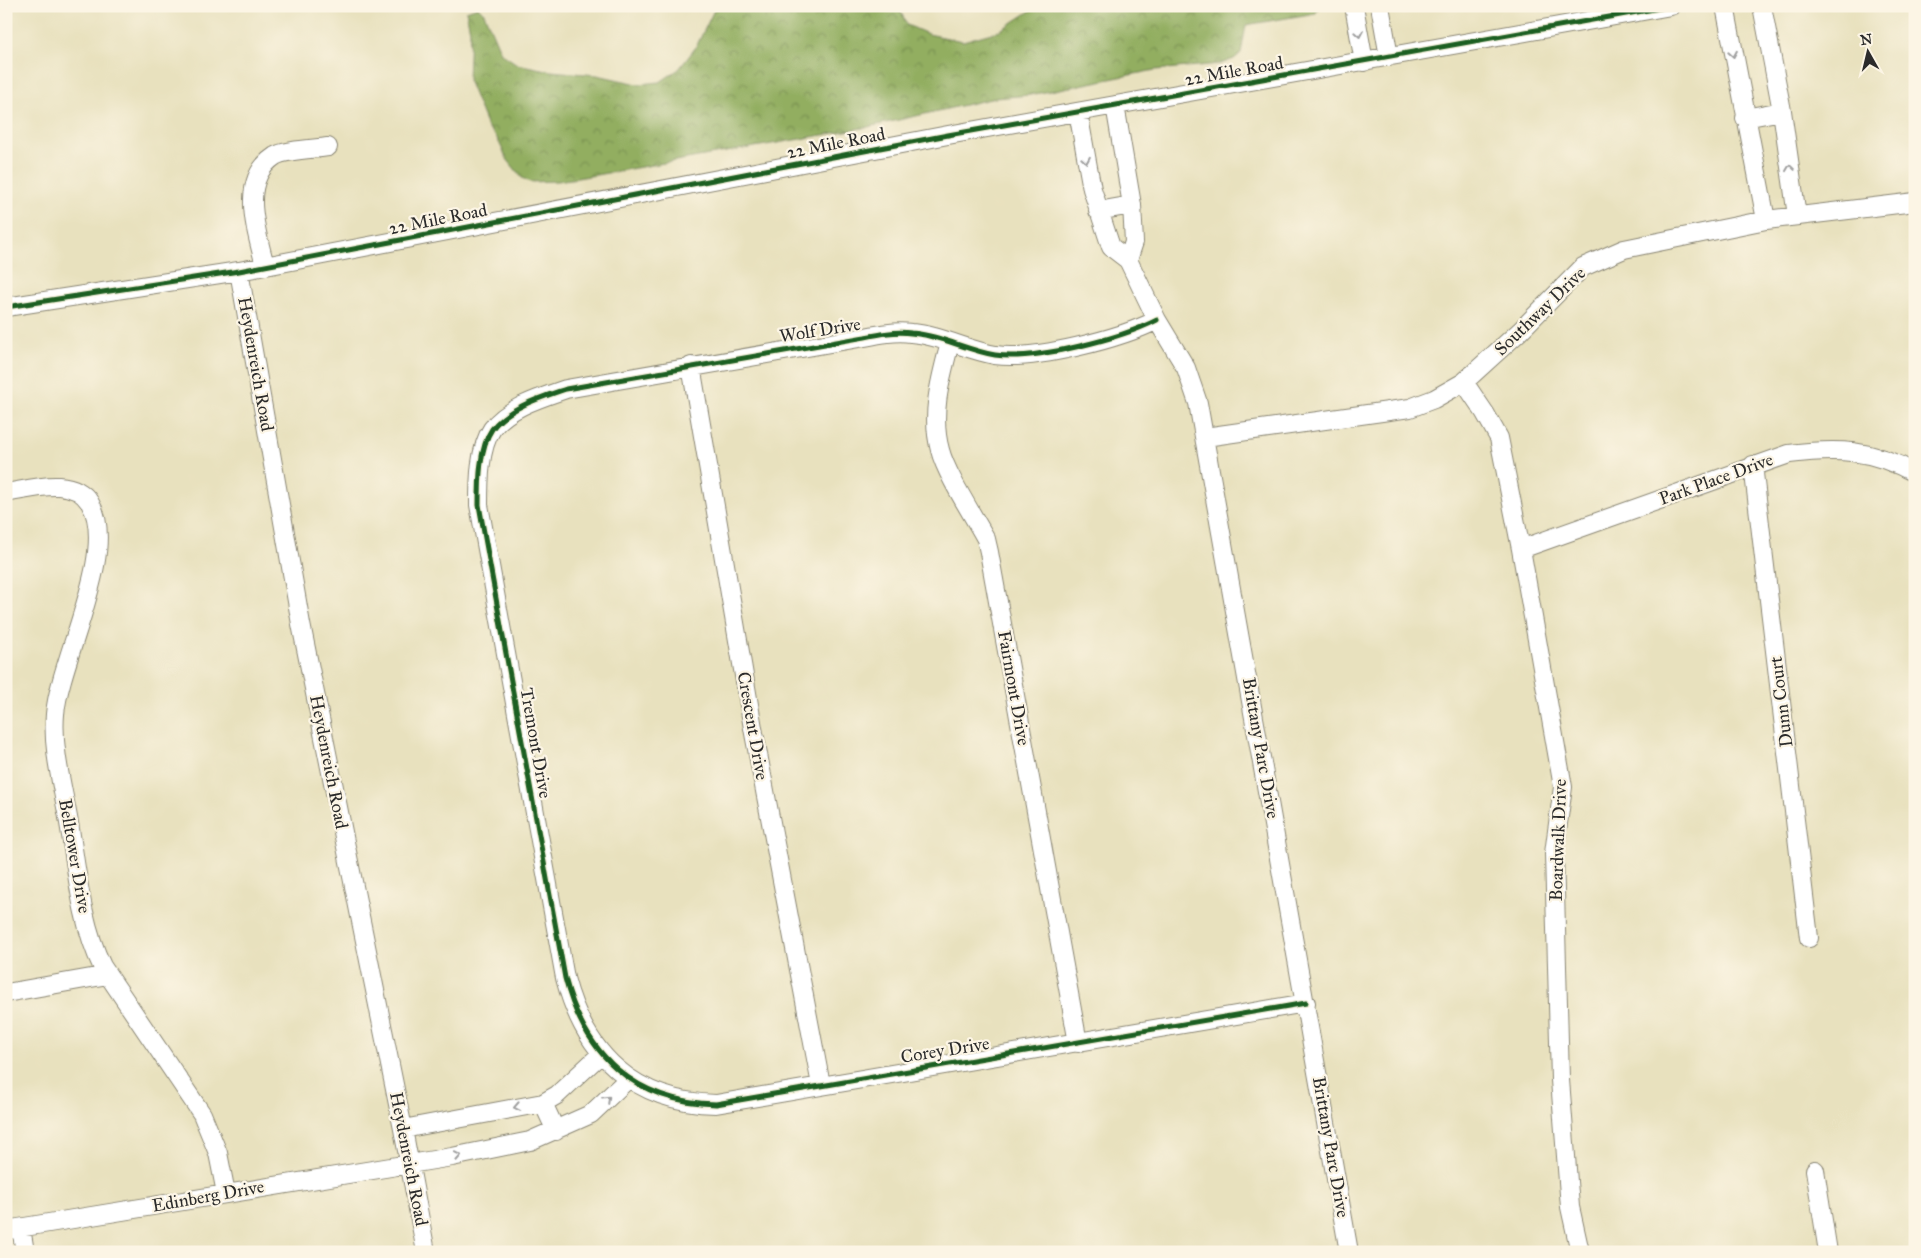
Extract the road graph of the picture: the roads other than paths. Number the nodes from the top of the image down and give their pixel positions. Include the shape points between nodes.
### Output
1 (1354, 6) edge
2 (1380, 6) edge
3 (1671, 6) edge
4 (1725, 6) edge
5 (1762, 6) edge
6 (1389, 58) junction
7 (1364, 62) junction
8 (1115, 105) junction
9 (1782, 111) junction
10 (1078, 112) junction
11 (1745, 118) junction
12 (328, 147) dead end
13 (1915, 202) edge
14 (1132, 205) junction
15 (1098, 212) junction
16 (1797, 216) junction
17 (1766, 220) junction
18 (1128, 260) junction
19 (265, 266) junction
20 (239, 271) junction
21 (6, 307) edge
22 (1157, 320) junction
23 (950, 343) junction
24 (691, 366) junction
25 (1464, 382) junction
26 (492, 429) joint
27 (1205, 437) junction
28 (1753, 466) junction
29 (1915, 473) edge
30 (6, 493) edge
31 (1521, 550) junction
32 (1809, 938) dead end
33 (108, 975) junction
34 (6, 993) edge
35 (1306, 1003) junction
36 (1078, 1043) junction
37 (600, 1054) junction
38 (628, 1079) junction
39 (821, 1085) junction
40 (543, 1103) junction
41 (403, 1129) junction
42 (556, 1131) junction
43 (410, 1163) junction
44 (1815, 1170) dead end
45 (226, 1193) junction
46 (14, 1229) edge
47 (25, 1252) edge
48 (426, 1252) edge
49 (1350, 1252) edge
50 (1580, 1252) edge
51 (1828, 1252) edge

1 -> 7 street
2 - 6 street
3 - 6 street, 22 Mile Road
4 -> 11 street
5 - 9 street
6 - 7 street, 22 Mile Road
7 - 8 street, 22 Mile Road
8 - 10 street, 22 Mile Road
8 - 14 street
9 - 11 street
16 -> 9 street
10 -> 15 street, Brittany Parc Drive
10 - 19 street, 22 Mile Road
11 - 17 street
12 - 19 street via 276,155 261,169 252,192 254,220
13 - 16 street, Southway Drive
14 - 15 street
14 - 18 street via 1134,242
15 - 18 street, Brittany Parc Drive via 1111,247
16 - 17 street, Southway Drive
17 - 25 street, Southway Drive via 1624,249 1582,267
18 - 22 street, Brittany Parc Drive
19 - 20 street, 22 Mile Road
20 - 21 street, 22 Mile Road
20 - 41 street, Heydenreich Road via 301,624
22 - 23 street, Wolf Drive via 1119,336 1019,356 996,355
22 - 27 street, Brittany Parc Drive via 1194,386
23 - 24 street, Wolf Drive via 927,335 893,332
23 - 36 street, Fairmont Drive via 939,384 936,419 940,451 990,552
24 - 26 street, Wolf Drive via 566,389 528,404
24 - 39 street, Crescent Drive via 753,728
25 - 27 street, Southway Drive via 1410,408
25 - 31 street, Boardwalk Drive via 1499,438
26 - 37 street, Tremont Drive via 485,445 479,490 484,532 565,978 575,1012
27 - 35 street, Brittany Parc Drive
28 - 29 street, Park Place Drive via 1790,454 1830,449 1863,452
28 - 31 street, Park Place Drive
28 - 32 street, Dunn Court
30 - 33 street, Belltower Drive via 60,486 82,493 95,512 98,527 96,564 61,678 55,736 88,926 97,956
31 - 50 street, Boardwalk Drive via 1563,787 1554,853 1560,1080 1570,1207
33 - 34 street
33 - 45 street, Belltower Drive via 202,1114 218,1153
35 - 36 street, Corey Drive
35 - 49 street, Brittany Parc Drive
36 - 39 street, Corey Drive
37 - 38 street, Corey Drive
37 - 40 street
38 - 39 street, Corey Drive via 659,1095 696,1104 716,1104
42 -> 38 street, Edinberg Drive via 591,1114
40 -> 41 street
40 - 42 street
41 - 43 street, Heydenreich Road
43 -> 42 street, Edinberg Drive via 452,1158 530,1141
43 - 45 street, Edinberg Drive
43 - 48 street, Heydenreich Road
44 - 51 street
45 - 46 street, Edinberg Drive
46 - 47 street

